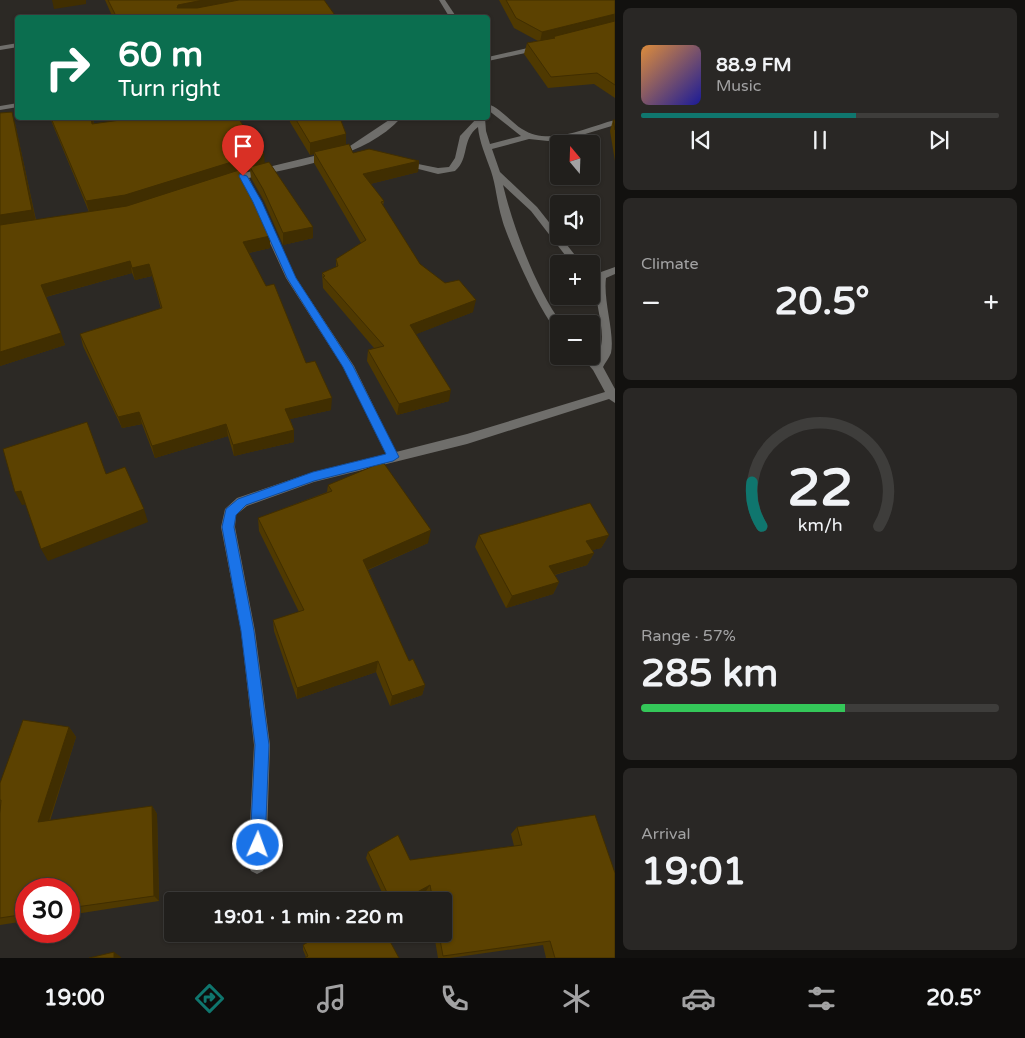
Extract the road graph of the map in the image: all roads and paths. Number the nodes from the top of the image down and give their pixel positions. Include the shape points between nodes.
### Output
1 (442, 0) edge
2 (452, 15) edge
3 (554, 44) edge
4 (15, 46) edge
5 (0, 48) edge
6 (490, 59) edge
7 (15, 106) edge
8 (0, 108) edge
9 (490, 108) edge
10 (394, 120) edge
11 (479, 120) edge
12 (482, 120) edge
13 (615, 122) edge
14 (529, 136) junction
15 (488, 146) junction
16 (394, 163) edge
17 (496, 173) junction
18 (243, 176) junction
19 (218, 183) edge
20 (570, 255) edge
21 (615, 270) edge
22 (600, 273) edge
23 (600, 296) edge
24 (552, 315) edge
25 (597, 367) joint
26 (613, 397) edge
27 (393, 457) junction
28 (257, 865) dead end

1 - 2 street
3 - 6 street
4 - 5 street
7 - 8 street
9 - 14 street
10 - 18 street via 354,152
11 - 16 street via 463,138 458,161 452,169 438,171
12 - 15 street
13 - 14 street via 570,136
14 - 15 street
15 - 17 street
17 - 20 street via 534,209
17 - 24 street via 506,221
18 - 19 street
18 - 27 street via 291,278 348,366
21 - 22 street
23 - 25 street via 608,338 606,352
25 - 26 street
26 - 27 street
27 - 28 street via 313,477 242,502 230,512 228,527 248,631 262,745

